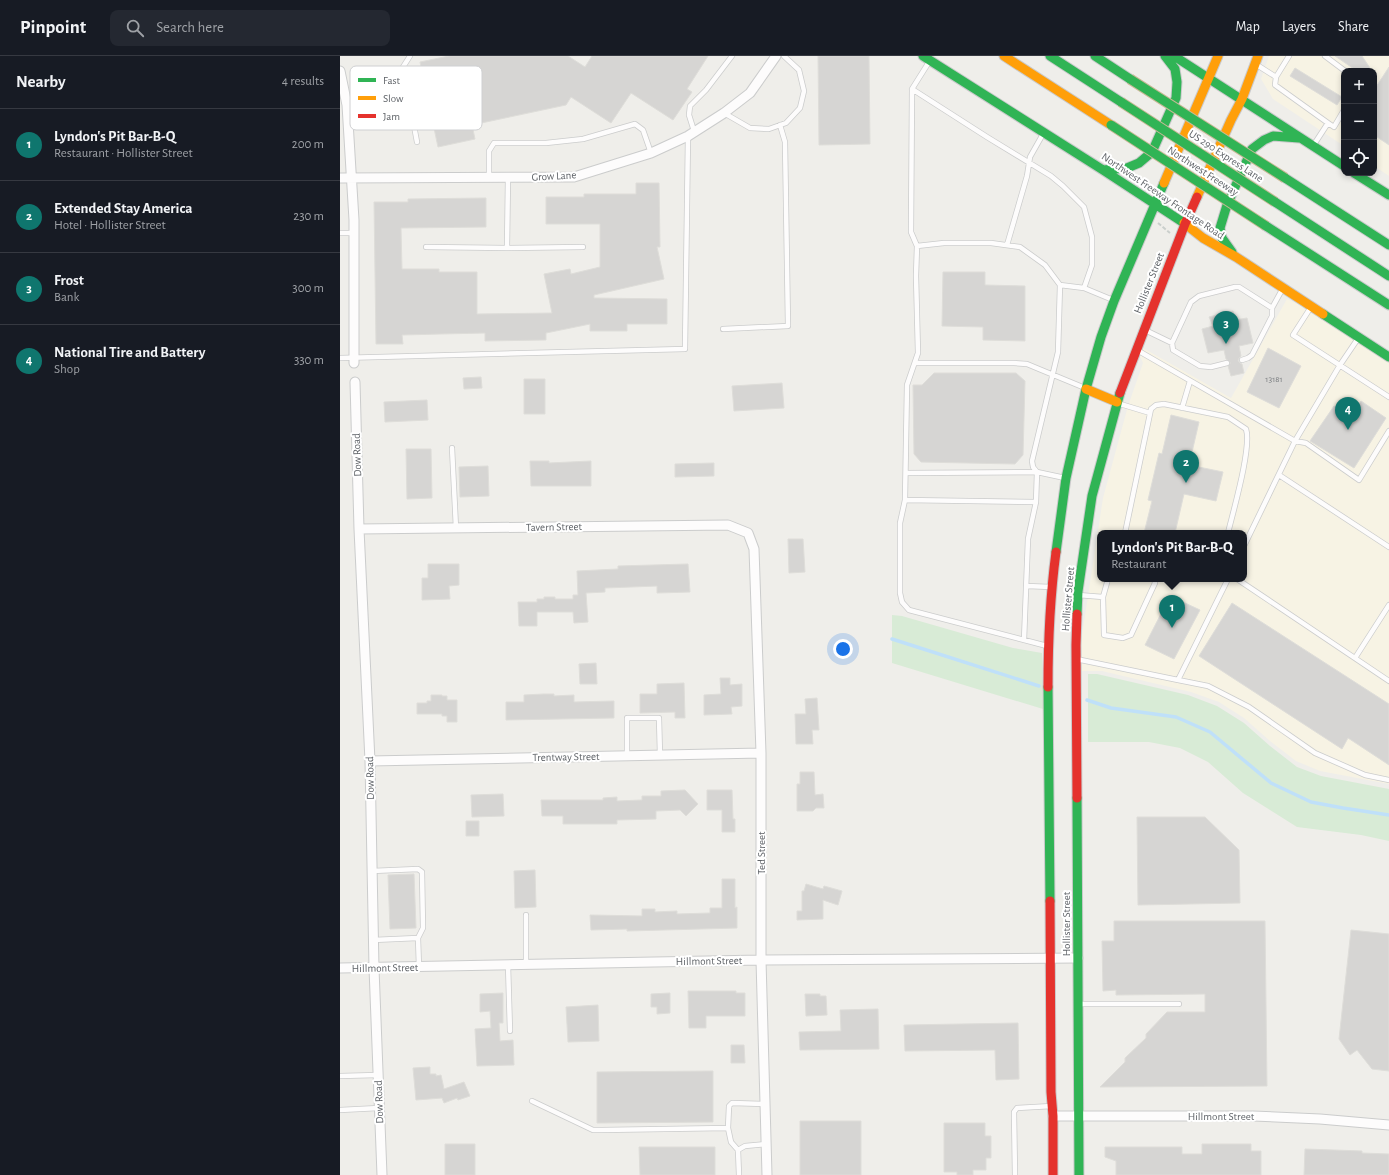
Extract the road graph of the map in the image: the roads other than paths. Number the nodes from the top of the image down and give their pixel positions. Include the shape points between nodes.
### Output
1 (410, 56) edge
2 (732, 56) edge
3 (776, 56) edge
4 (784, 56) edge
5 (1004, 56) edge
6 (1050, 56) edge
7 (1095, 56) edge
8 (1165, 56) edge
9 (1174, 56) edge
10 (1218, 56) edge
11 (1289, 56) edge
12 (1324, 56) edge
13 (927, 58) edge
14 (1256, 60) edge
15 (404, 66) edge
16 (1341, 68) edge
17 (340, 71) edge
18 (1276, 77) junction
19 (1208, 78) junction
20 (912, 89) junction
21 (1242, 99) junction
22 (345, 103) edge
23 (724, 113) junction
24 (1341, 115) edge
25 (1328, 123) junction
26 (780, 125) junction
27 (415, 130) edge
28 (1044, 132) junction
29 (691, 134) junction
30 (1300, 138) junction
31 (417, 142) dead end
32 (1313, 146) junction
33 (651, 153) junction
34 (1029, 163) junction
35 (1341, 164) edge
36 (1103, 170) junction
37 (1359, 176) edge
38 (489, 177) junction
39 (508, 177) junction
40 (340, 178) edge
41 (352, 178) junction
42 (1389, 195) edge
43 (1155, 204) junction
44 (1185, 224) junction
45 (340, 233) edge
46 (354, 233) junction
47 (1007, 245) junction
48 (583, 246) dead end
49 (917, 246) junction
50 (1389, 246) edge
51 (426, 247) dead end
52 (507, 248) junction
53 (1236, 257) junction
54 (1389, 276) edge
55 (1060, 285) junction
56 (1084, 288) junction
57 (1283, 288) junction
58 (1114, 300) junction
59 (1389, 305) edge
60 (1311, 307) junction
61 (1272, 308) junction
62 (723, 328) dead end
63 (1144, 330) junction
64 (1359, 337) junction
65 (1172, 343) junction
66 (1136, 350) junction
67 (1389, 357) edge
68 (340, 358) edge
69 (354, 360) junction
70 (1242, 360) dead end
71 (916, 363) junction
72 (1228, 364) dead end
73 (1340, 366) junction
74 (1052, 375) junction
75 (1190, 381) junction
76 (355, 382) dead end
77 (1086, 388) junction
78 (1389, 397) edge
79 (1117, 403) junction
80 (1182, 408) junction
81 (1150, 413) junction
82 (1389, 431) edge
83 (1295, 441) junction
84 (452, 448) dead end
85 (1038, 472) junction
86 (906, 473) junction
87 (1279, 474) junction
88 (1066, 478) junction
89 (905, 500) junction
90 (1036, 502) junction
91 (456, 528) junction
92 (360, 529) junction
93 (1126, 530) edge
94 (1229, 530) edge
95 (748, 533) joint
96 (1247, 540) edge
97 (1389, 547) edge
98 (1107, 582) edge
99 (1155, 582) edge
100 (1227, 582) edge
101 (1241, 582) edge
102 (1027, 586) junction
103 (1051, 587) junction
104 (1078, 595) junction
105 (1103, 597) junction
106 (1389, 605) edge
107 (1024, 640) junction
108 (1048, 646) junction
109 (1355, 658) junction
110 (1076, 659) junction
111 (1178, 680) junction
112 (1389, 681) edge
113 (761, 753) junction
114 (660, 755) junction
115 (627, 756) junction
116 (370, 761) junction
117 (1389, 780) edge
118 (372, 871) junction
119 (526, 915) dead end
120 (418, 938) junction
121 (373, 940) junction
122 (1051, 958) junction
123 (1078, 958) junction
124 (761, 960) junction
125 (526, 965) junction
126 (508, 966) junction
127 (419, 967) junction
128 (340, 968) edge
129 (374, 968) junction
130 (1078, 1004) junction
131 (1179, 1004) dead end
132 (510, 1031) dead end
133 (378, 1075) junction
134 (340, 1076) edge
135 (532, 1101) dead end
136 (765, 1104) junction
137 (1052, 1106) junction
138 (379, 1108) junction
139 (340, 1110) edge
140 (1053, 1116) junction
141 (1079, 1116) junction
142 (1389, 1125) edge
143 (728, 1128) junction
144 (766, 1144) junction
145 (738, 1150) junction
146 (382, 1175) edge
147 (739, 1175) edge
148 (767, 1175) edge
149 (1015, 1175) edge
150 (1053, 1175) edge
151 (1080, 1175) edge

1 - 15 lane
2 - 29 lane via 702,96 690,106
3 - 23 street, Grow Lane via 750,93
4 - 26 lane via 799,70 804,91 800,108 786,123
5 - 59 main road, Northwest Freeway, bridge
6 - 54 main road, US 290 Express Lane, bridge
7 - 50 main road, bridge
8 - 36 main road via 1176,69 1176,98 1152,152 1139,163 1127,168
9 - 19 main road
10 - 19 main road, Hollister Street
11 - 18 lane
12 - 16 lane
13 - 20 lane
13 - 28 main road, Northwest Freeway Frontage Road
14 - 18 lane
14 - 21 main road, Hollister Street
17 - 22 street
18 - 25 lane via 1275,86
19 - 21 main road
19 - 43 main road, Hollister Street
20 - 34 lane
20 - 49 lane via 911,232
21 - 30 main road
21 - 44 main road, Hollister Street
22 - 41 street
23 - 26 lane via 750,128 769,129
23 - 29 street, Grow Lane
24 - 25 lane via 1334,127
25 - 32 lane
26 - 62 lane via 785,142 788,326
27 - 31 lane
28 - 34 lane
28 - 36 main road, Northwest Freeway Frontage Road
29 - 33 street, Grow Lane
29 - 69 lane via 685,349 382,357
30 - 32 main road
30 - 53 main road via 1273,136 1252,149 1227,205 1220,228 1222,238
32 - 35 main road
33 - 38 lane via 643,130 636,124 583,140 494,143 489,151
33 - 39 street, Grow Lane via 574,177
34 - 47 lane
34 - 56 lane via 1059,183 1084,207 1092,237 1092,265
36 - 43 main road, Northwest Freeway Frontage Road
37 - 42 main road
38 - 39 street, Grow Lane
38 - 41 street, Grow Lane
39 - 52 lane
40 - 41 street, Grow Lane
41 - 46 street
43 - 44 main road, Northwest Freeway Frontage Road
43 - 58 main road, Hollister Street
44 - 53 main road, Northwest Freeway Frontage Road
44 - 63 main road, Hollister Street
45 - 46 lane
46 - 69 street
47 - 49 lane via 952,243
47 - 55 lane via 1020,246 1045,265
48 - 52 lane
49 - 71 lane
51 - 52 lane
53 - 57 main road, Northwest Freeway Frontage Road
55 - 56 lane
55 - 74 lane via 1058,352
56 - 58 lane
57 - 60 main road, Northwest Freeway Frontage Road
57 - 61 lane
58 - 77 main road, Hollister Street
60 - 64 main road, Northwest Freeway Frontage Road
60 - 73 lane via 1293,334
61 - 65 lane via 1239,287 1199,296 1191,302
61 - 70 lane via 1272,316 1252,355
63 - 65 lane
63 - 66 main road, Hollister Street
64 - 67 main road, Northwest Freeway Frontage Road
64 - 73 lane
65 - 72 lane via 1173,350 1200,366 1210,368
66 - 75 lane
66 - 79 main road, Hollister Street
68 - 69 lane
71 - 74 lane via 1014,362 1027,364
71 - 86 lane via 907,385
73 - 78 lane
73 - 83 lane
74 - 77 lane
74 - 85 lane via 1032,461
75 - 80 lane
75 - 83 lane
76 - 92 street, Dow Road
77 - 79 main road
77 - 88 main road, Hollister Street
79 - 81 lane
79 - 104 main road, Hollister Street via 1092,496
80 - 81 lane via 1160,404 1152,407
80 - 94 lane via 1228,417 1246,429 1248,434
81 - 93 lane
82 - 83 lane via 1359,480 1306,442
83 - 87 lane
84 - 91 lane
85 - 86 lane
85 - 88 lane
85 - 90 lane
86 - 89 lane
87 - 96 lane
87 - 97 lane
88 - 103 main road, Hollister Street
89 - 90 lane
89 - 107 lane via 900,523 902,602 909,610
90 - 102 lane via 1028,539
91 - 92 street, Tavern Street
91 - 95 street, Tavern Street via 728,525
92 - 116 street, Dow Road
95 - 113 street, Ted Street via 754,549
98 - 105 lane
99 - 105 lane via 1131,635 1123,638 1104,635
100 - 111 lane
101 - 109 lane
102 - 103 lane
102 - 107 lane
103 - 108 main road, Hollister Street
104 - 105 lane
104 - 110 main road, Hollister Street
106 - 109 lane
107 - 108 lane
108 - 122 main road, Hollister Street
109 - 112 lane
110 - 111 lane
110 - 123 main road, Hollister Street
111 - 117 lane via 1208,686 1250,708 1315,753 1365,775
113 - 114 street, Trentway Street
113 - 124 street, Ted Street
114 - 115 street, Trentway Street
114 - 115 lane via 659,718 627,718
115 - 116 street, Trentway Street
116 - 118 street, Dow Road
118 - 120 lane via 418,869 422,872 423,928
118 - 121 street, Dow Road
119 - 125 lane
120 - 121 lane
120 - 127 lane
121 - 129 street, Dow Road
122 - 123 street, Hillmont Street
122 - 124 street, Hillmont Street
122 - 137 main road, Hollister Street
123 - 130 main road, Hollister Street
124 - 125 street, Hillmont Street
124 - 136 street, Ted Street
125 - 126 street, Hillmont Street
126 - 127 street, Hillmont Street
126 - 132 lane
127 - 129 street, Hillmont Street
128 - 129 street, Hillmont Street
129 - 133 street, Dow Road
130 - 131 lane
130 - 141 main road, Hollister Street
133 - 134 lane
133 - 138 street, Dow Road
135 - 143 lane via 593,1130
136 - 143 lane via 732,1104 729,1106
136 - 144 street, Ted Street
137 - 140 main road, Hollister Street
137 - 149 lane via 1017,1108 1014,1112
138 - 139 lane
138 - 146 street, Dow Road
140 - 141 street, Hillmont Street
140 - 150 main road, Hollister Street
141 - 142 street, Hillmont Street via 1254,1116
141 - 151 main road, Hollister Street
143 - 145 lane via 732,1142
144 - 145 lane via 745,1146
144 - 148 street, Ted Street
145 - 147 lane

